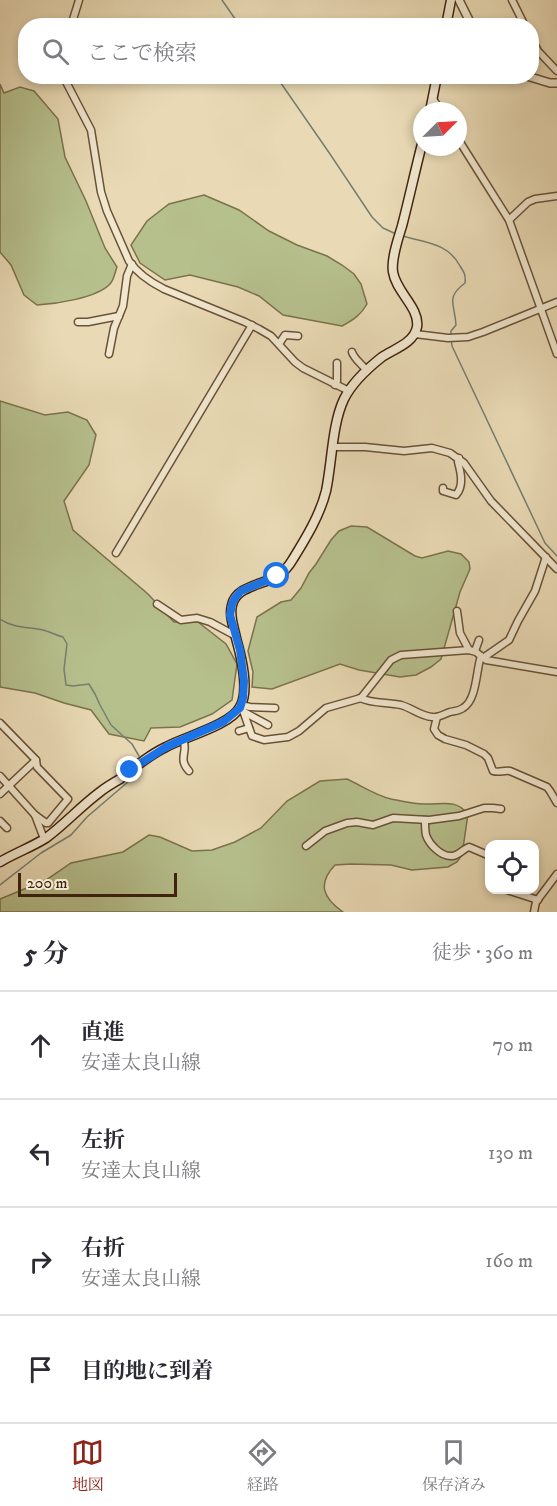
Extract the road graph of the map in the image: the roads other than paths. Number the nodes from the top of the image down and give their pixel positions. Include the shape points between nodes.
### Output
1 (79, 0) edge
2 (451, 0) edge
3 (459, 0) edge
4 (512, 0) edge
5 (73, 18) edge
6 (448, 18) edge
7 (468, 18) edge
8 (521, 18) edge
9 (539, 52) edge
10 (557, 71) edge
11 (539, 80) edge
12 (557, 83) edge
13 (67, 84) edge
14 (435, 84) edge
15 (433, 99) junction
16 (432, 102) edge
17 (435, 102) edge
18 (467, 153) edge
19 (419, 156) edge
20 (557, 196) edge
21 (509, 220) junction
22 (132, 264) junction
23 (557, 302) edge
24 (542, 308) junction
25 (119, 316) junction
26 (78, 322) dead end
27 (252, 326) junction
28 (415, 334) junction
29 (298, 336) dead end
30 (279, 344) junction
31 (352, 352) dead end
32 (109, 354) dead end
33 (557, 354) edge
34 (337, 363) dead end
35 (367, 371) junction
36 (335, 385) junction
37 (349, 391) junction
38 (333, 447) junction
39 (459, 458) junction
40 (475, 477) junction
41 (462, 483) junction
42 (443, 488) dead end
43 (116, 553) dead end
44 (546, 557) junction
45 (557, 569) edge
46 (157, 604) dead end
47 (457, 611) dead end
48 (236, 636) junction
49 (479, 640) dead end
50 (477, 654) junction
51 (557, 672) edge
52 (360, 698) junction
53 (243, 708) junction
54 (275, 708) dead end
55 (437, 717) junction
56 (0, 723) edge
57 (268, 725) dead end
58 (249, 728) junction
59 (239, 731) dead end
60 (183, 739) junction
61 (36, 760) junction
62 (189, 771) dead end
63 (0, 776) edge
64 (9, 785) junction
65 (0, 794) edge
66 (557, 803) edge
67 (501, 809) dead end
68 (35, 815) junction
69 (425, 820) junction
70 (0, 821) edge
71 (8, 828) dead end
72 (44, 839) junction
73 (306, 846) dead end
74 (485, 854) edge
75 (0, 862) edge
76 (557, 874) edge
77 (519, 894) edge
78 (538, 900) junction
79 (534, 912) edge

1 - 5 street
2 - 6 main road
3 - 7 street
4 - 8 street
9 - 10 street
11 - 12 street
13 - 22 street via 91,130 100,192
14 - 15 main road
15 - 16 main road
15 - 17 street
18 - 21 street
19 - 28 main road via 393,273 416,316
20 - 21 street via 528,201
21 - 24 street
22 - 25 street
22 - 27 street via 152,283
23 - 24 street
24 - 28 street via 457,338
24 - 33 street
25 - 26 street
25 - 32 street
27 - 30 street
27 - 43 street
28 - 35 main road
29 - 30 street via 285,335
30 - 36 street via 295,362
31 - 35 street
34 - 36 street
35 - 37 main road
36 - 37 street
37 - 38 main road via 341,405
38 - 39 street via 404,451 432,448
38 - 48 main road via 323,501 292,561 277,576 241,591 235,598 230,615
39 - 40 street
39 - 41 street
40 - 41 street
40 - 44 street via 490,501
41 - 42 street via 456,495
44 - 45 street
44 - 50 street via 535,591 509,640
46 - 48 street via 181,620 197,618
47 - 50 street via 460,633
48 - 53 main road via 244,681
49 - 50 street
50 - 51 street via 486,660
50 - 52 street via 397,656
50 - 55 street via 474,691 466,706
52 - 55 street
52 - 58 street via 326,708 283,739 259,739 252,736
53 - 54 street
53 - 57 street
53 - 58 street
53 - 60 main road via 223,722
55 - 66 street via 434,729 438,735 484,754 493,771 510,771 547,787
56 - 61 street
58 - 59 street
60 - 62 street via 186,746 182,759
60 - 72 main road via 156,752 99,792
61 - 64 street
61 - 68 street via 37,767 68,800 46,824
63 - 64 street
64 - 65 street
64 - 68 street
67 - 69 street via 484,808
68 - 72 street
69 - 73 street via 398,817 373,825 347,823 325,831
69 - 74 street via 428,839 443,854 453,856 469,847
70 - 71 street
72 - 75 main road
76 - 78 street
77 - 78 street
78 - 79 street

